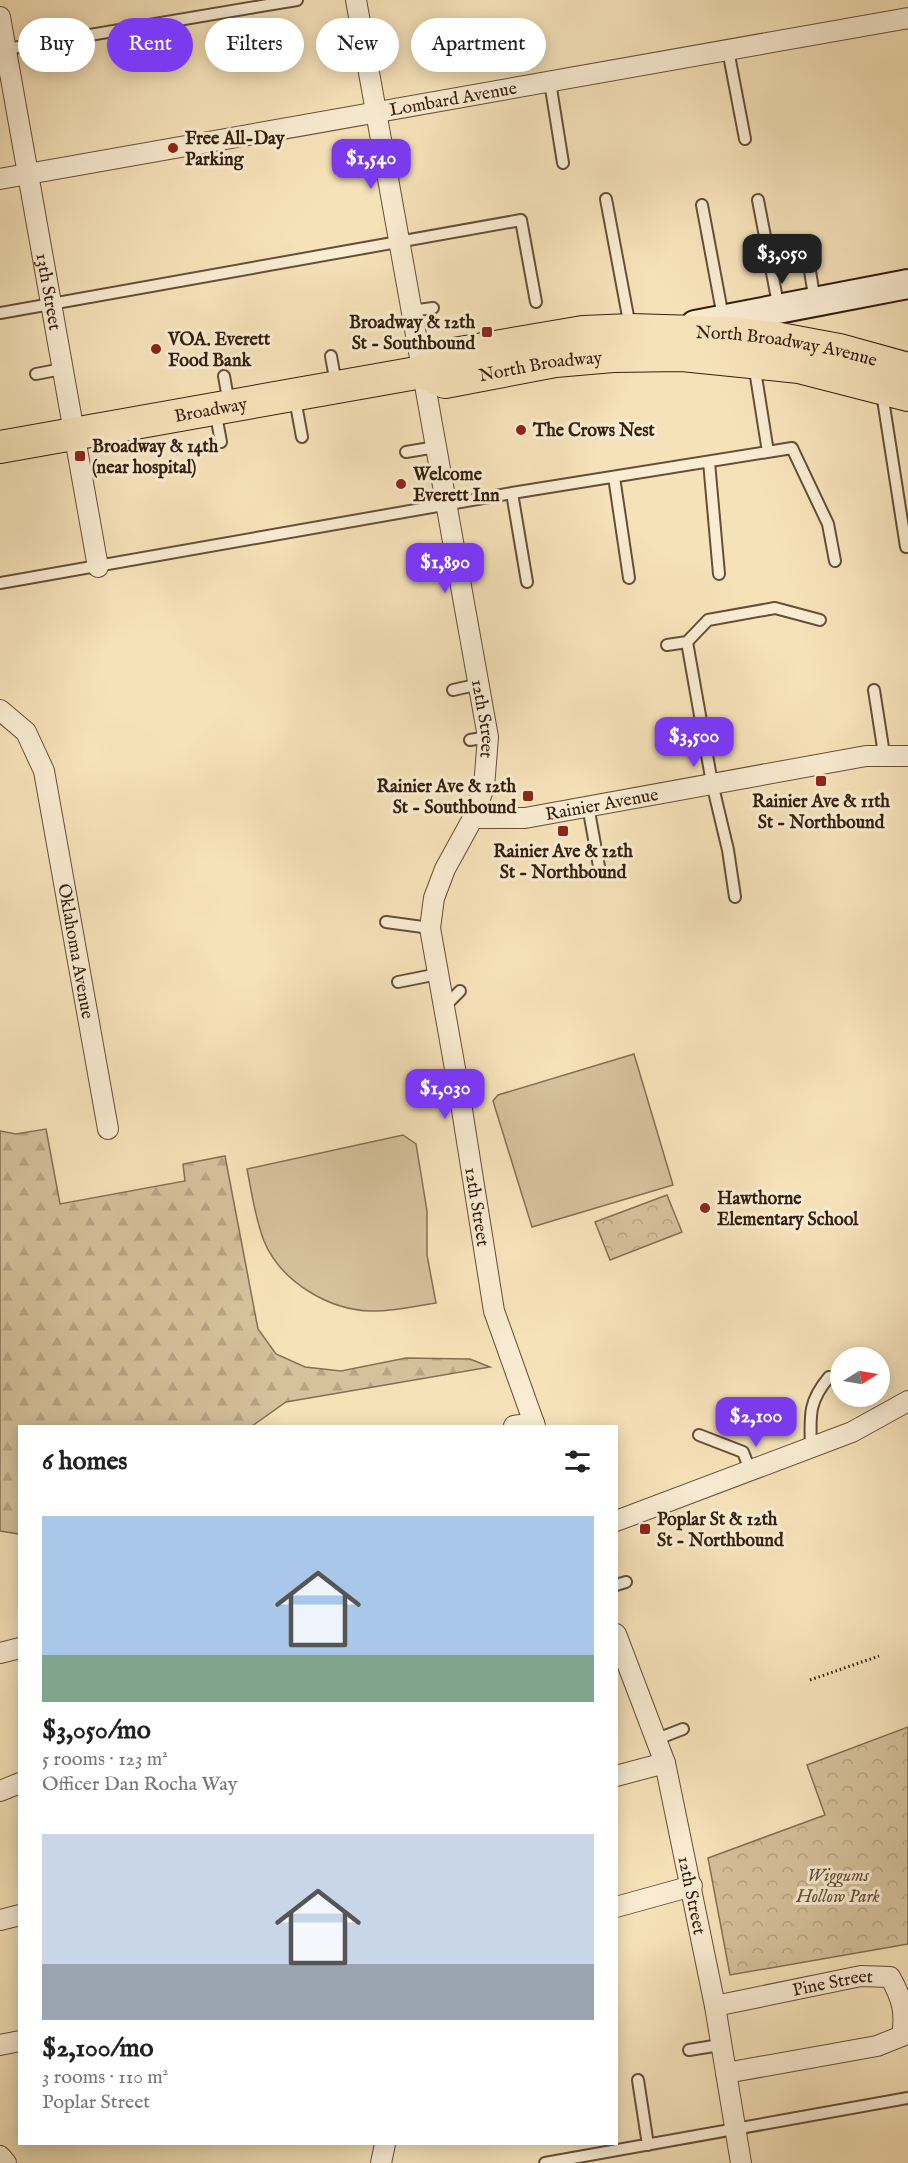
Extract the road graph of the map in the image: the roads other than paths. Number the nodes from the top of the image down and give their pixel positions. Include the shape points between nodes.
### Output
1 (297, 0) edge
2 (356, 0) edge
3 (0, 17) edge
4 (908, 18) edge
5 (3, 50) edge
6 (728, 50) junction
7 (550, 81) junction
8 (376, 112) junction
9 (745, 140) dead end
10 (563, 163) dead end
11 (28, 174) junction
12 (0, 179) edge
13 (606, 199) dead end
14 (758, 200) dead end
15 (702, 205) dead end
16 (399, 243) junction
17 (806, 246) dead end
18 (908, 284) edge
19 (536, 302) dead end
20 (815, 302) junction
21 (51, 304) junction
22 (433, 308) dead end
23 (779, 309) junction
24 (411, 311) junction
25 (0, 313) edge
26 (725, 327) junction
27 (631, 330) junction
28 (666, 331) joint
29 (331, 356) dead end
30 (753, 361) junction
31 (62, 369) junction
32 (908, 369) edge
33 (422, 372) junction
34 (36, 374) dead end
35 (224, 376) dead end
36 (337, 388) junction
37 (894, 391) edge
38 (294, 395) junction
39 (222, 409) junction
40 (74, 435) junction
41 (302, 437) dead end
42 (221, 442) dead end
43 (0, 447) edge
44 (436, 447) junction
45 (406, 452) dead end
46 (768, 452) junction
47 (709, 462) junction
48 (614, 477) junction
49 (512, 493) junction
50 (447, 505) junction
51 (906, 547) dead end
52 (835, 561) dead end
53 (98, 567) junction
54 (718, 574) dead end
55 (628, 578) dead end
56 (527, 582) dead end
57 (0, 583) edge
58 (820, 620) dead end
59 (687, 642) junction
60 (666, 645) dead end
61 (480, 684) junction
62 (453, 690) dead end
63 (874, 690) dead end
64 (0, 710) edge
65 (884, 754) junction
66 (908, 756) edge
67 (712, 783) junction
68 (588, 806) junction
69 (474, 818) junction
70 (600, 872) dead end
71 (735, 897) dead end
72 (386, 922) dead end
73 (430, 928) junction
74 (438, 975) junction
75 (398, 982) dead end
76 (460, 990) dead end
77 (444, 1007) junction
78 (108, 1129) dead end
79 (829, 1377) dead end
80 (908, 1401) edge
81 (534, 1425) edge
82 (699, 1435) dead end
83 (812, 1447) junction
84 (750, 1470) junction
85 (618, 1520) edge
86 (618, 1644) edge
87 (18, 1648) edge
88 (0, 1653) edge
89 (683, 1730) dead end
90 (657, 1739) junction
91 (665, 1763) junction
92 (618, 1775) edge
93 (18, 1784) edge
94 (0, 1791) edge
95 (692, 1886) junction
96 (618, 1906) edge
97 (18, 1916) edge
98 (0, 1920) edge
99 (715, 2006) junction
100 (18, 2041) edge
101 (0, 2045) edge
102 (720, 2045) junction
103 (688, 2050) dead end
104 (726, 2073) junction
105 (638, 2080) dead end
106 (908, 2098) edge
107 (735, 2130) junction
108 (385, 2145) edge
109 (648, 2145) junction
110 (0, 2156) edge
111 (6, 2163) edge
112 (381, 2163) edge
113 (545, 2163) edge
114 (741, 2163) edge

1 - 5 lane
2 - 8 street, 12th Street
3 - 5 street, 13th Street
4 - 6 street, Lombard Avenue
5 - 11 street, 13th Street
6 - 7 street, Lombard Avenue
6 - 9 lane
7 - 8 street, Lombard Avenue
7 - 10 lane
8 - 11 street, Lombard Avenue
8 - 16 street, 12th Street
11 - 12 street, Lombard Avenue
11 - 21 street, 13th Street
13 - 27 lane
14 - 23 lane
15 - 26 lane
16 - 19 lane via 521,220
16 - 21 lane
16 - 24 street, 12th Street
17 - 20 lane
18 - 20 street
20 - 23 street
21 - 25 lane
21 - 31 street, 13th Street
22 - 24 lane
23 - 26 street
24 - 33 street, 12th Street
26 - 28 main road, North Broadway Avenue
26 - 32 main road, North Broadway Avenue via 839,350
27 - 28 main road, North Broadway
27 - 33 main road, North Broadway via 583,332 442,356
29 - 36 lane
30 - 33 main road, North Broadway via 682,355 613,356 555,361 445,382
30 - 37 main road, North Broadway via 799,367
30 - 46 lane
31 - 34 lane
31 - 40 street, 13th Street
33 - 36 main road, Broadway
33 - 44 street, 12th Street
35 - 39 lane
36 - 38 main road, Broadway
37 - 51 lane
38 - 39 main road, Broadway
38 - 41 lane
39 - 40 main road, Broadway
39 - 42 lane
40 - 43 main road, Broadway
40 - 53 street, 13th Street
44 - 45 lane
44 - 50 street, 12th Street
46 - 47 lane
46 - 52 lane via 792,448 828,524
47 - 48 lane
47 - 54 lane
48 - 49 lane
48 - 55 lane
49 - 50 lane
49 - 56 lane
50 - 53 lane via 239,537
50 - 61 street, 12th Street
53 - 57 lane
58 - 59 lane via 775,608 708,620
59 - 60 lane
59 - 67 lane
61 - 62 lane
61 - 69 street, 12th Street via 479,738 484,787
63 - 65 lane
64 - 78 street, Oklahoma Avenue via 26,732 45,771
65 - 66 street, Rainier Avenue
65 - 67 street, Rainier Avenue
67 - 68 street, Rainier Avenue
67 - 71 lane
68 - 69 street, Rainier Avenue via 525,818
68 - 70 lane
69 - 73 street, 12th Street via 434,898
72 - 73 lane
73 - 74 street, 12th Street
74 - 75 lane
74 - 77 street, 12th Street
76 - 77 lane
77 - 81 street, 12th Street via 494,1311
79 - 83 lane via 810,1408
80 - 83 street
82 - 84 lane via 743,1452
83 - 84 street
84 - 85 street
86 - 90 street, 12th Street
87 - 88 street
89 - 90 lane
90 - 91 street, 12th Street
91 - 92 street
91 - 95 street, 12th Street
93 - 94 street
95 - 96 street
95 - 99 street, 12th Street
97 - 98 street
99 - 102 street, 12th Street
99 - 104 street, Pine Street via 861,1976 890,1977 901,1996 905,2016 902,2036 877,2046
100 - 101 street
102 - 103 lane
102 - 104 street, 12th Street
104 - 107 street, 12th Street
105 - 109 lane
106 - 107 lane
107 - 109 lane
107 - 114 street, 12th Street
108 - 112 street
109 - 113 lane
110 - 111 street

